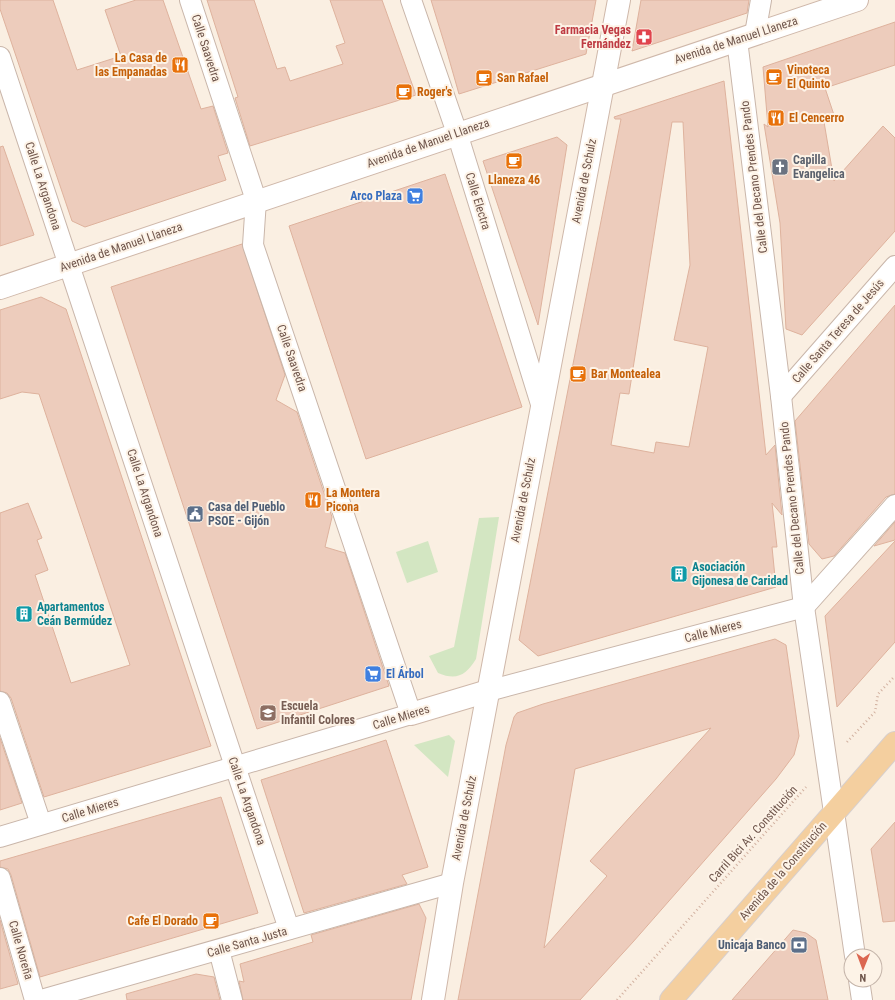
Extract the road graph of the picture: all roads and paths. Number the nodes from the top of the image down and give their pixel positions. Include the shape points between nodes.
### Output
1 (190, 0) edge
2 (411, 0) edge
3 (619, 0) edge
4 (762, 0) edge
5 (857, 0) edge
6 (746, 37) junction
7 (0, 57) edge
8 (603, 84) junction
9 (457, 133) junction
10 (256, 200) junction
11 (69, 265) junction
12 (895, 266) edge
13 (0, 288) edge
14 (781, 396) junction
15 (541, 404) junction
16 (895, 505) edge
17 (804, 607) junction
18 (895, 676) edge
19 (488, 691) junction
20 (0, 702) edge
21 (411, 714) junction
22 (895, 743) edge
23 (827, 764) junction
24 (236, 767) junction
25 (834, 813) junction
26 (42, 824) junction
27 (0, 837) edge
28 (0, 878) edge
29 (452, 883) junction
30 (290, 930) junction
31 (854, 948) edge
32 (219, 950) junction
33 (860, 988) edge
34 (35, 1000) edge
35 (41, 1000) edge
36 (232, 1000) edge
37 (433, 1000) edge
38 (617, 1000) edge
39 (671, 1000) edge
40 (862, 1000) edge

1 - 10 street, Calle Saavedra
2 - 9 street, Calle Electra
3 - 8 street, Avenida de Schulz
4 - 6 street, Calle del Decano Prendes Pando
5 - 6 street, Avenida de Manuel Llaneza
6 - 8 street, Avenida de Manuel Llaneza
6 - 14 street, Calle del Decano Prendes Pando
7 - 11 street, Calle La Argandona
8 - 9 street, Avenida de Manuel Llaneza
8 - 15 street, Avenida de Schulz
9 - 10 street, Avenida de Manuel Llaneza
9 - 15 street, Calle Electra
10 - 11 street, Avenida de Manuel Llaneza
10 - 21 street, Calle Saavedra via 253,245
11 - 13 street, Avenida de Manuel Llaneza
11 - 24 street, Calle La Argandona
12 - 14 street, Calle Santa Teresa de Jesús
14 - 17 street, Calle del Decano Prendes Pando
15 - 19 street, Avenida de Schulz
16 - 17 street
17 - 19 street, Calle Mieres
17 - 23 street, Calle del Decano Prendes Pando
18 - 23 path, Carril Bici Av. Constitución via 878,694 875,712
19 - 21 street, Calle Mieres
19 - 29 street, Avenida de Schulz
20 - 26 street
21 - 24 street, Calle Mieres
22 - 25 main road, Avenida de la Constitución
23 - 25 street, Calle del Decano Prendes Pando
23 - 38 path, Carril Bici Av. Constitución
24 - 26 street, Calle Mieres
24 - 30 street, Calle La Argandona
25 - 31 street, Calle del Decano Prendes Pando
25 - 39 main road, Avenida de la Constitución
26 - 27 street, Calle Mieres
28 - 34 street, Calle Noreña
29 - 30 street, Calle Santa Justa
29 - 37 street, Avenida de Schulz
30 - 32 street, Calle Santa Justa
32 - 35 street, Calle Santa Justa
32 - 36 street
33 - 40 street

